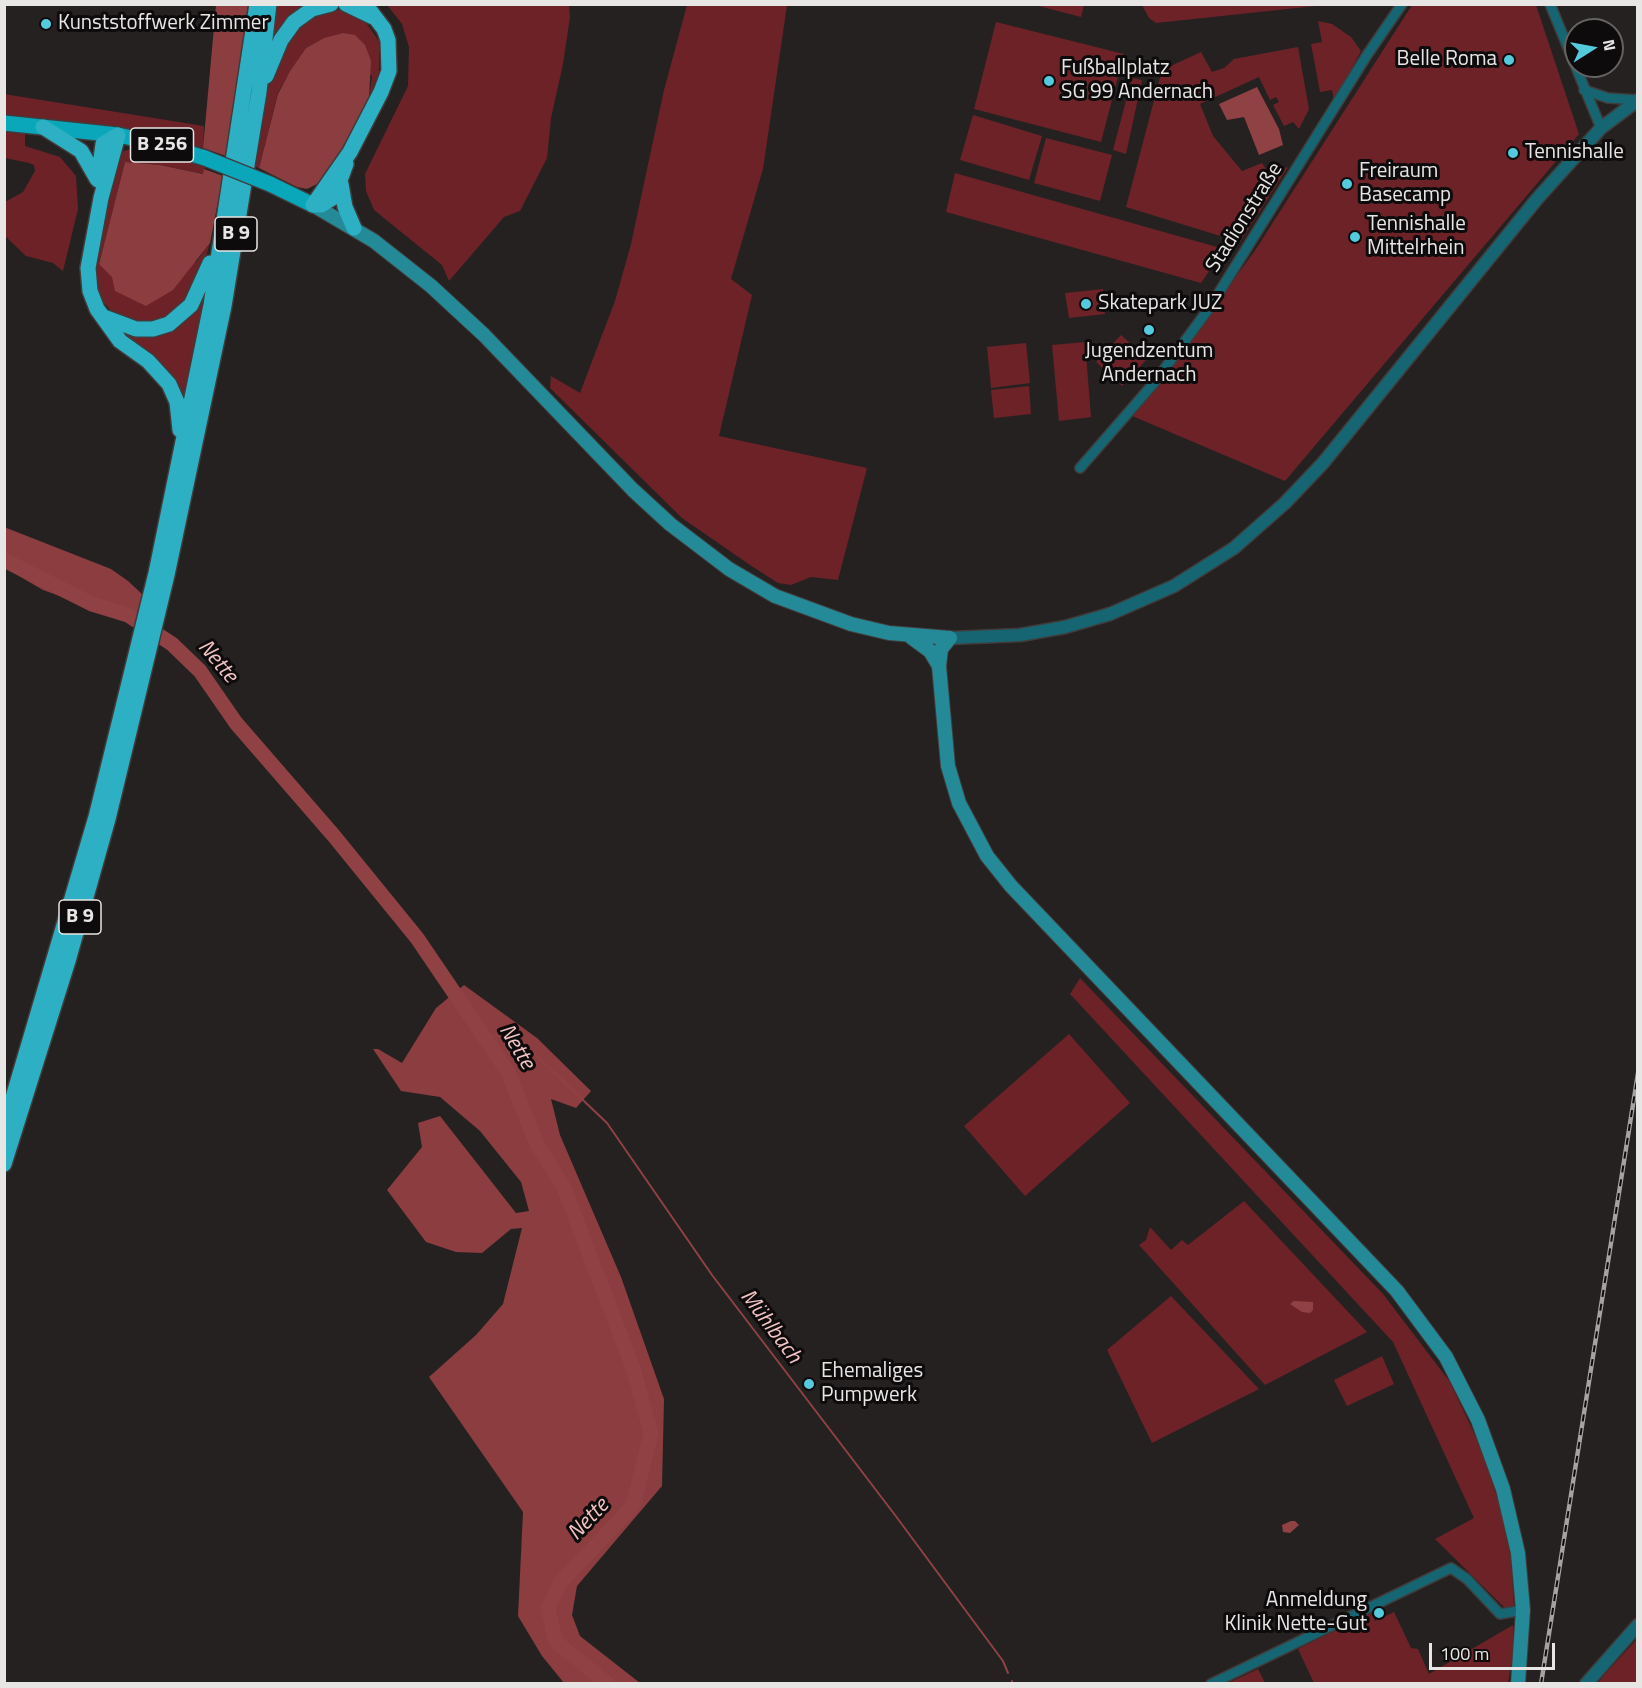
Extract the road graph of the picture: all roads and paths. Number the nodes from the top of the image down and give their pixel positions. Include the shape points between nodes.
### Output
1 (256, 4) edge
2 (269, 4) edge
3 (331, 4) edge
4 (346, 4) edge
5 (365, 4) edge
6 (1402, 4) edge
7 (1550, 4) edge
8 (376, 19) junction
9 (1584, 90) junction
10 (259, 92) junction
11 (1638, 100) edge
12 (4, 123) edge
13 (43, 127) junction
14 (1601, 128) junction
15 (118, 135) junction
16 (350, 152) junction
17 (98, 180) junction
18 (341, 184) junction
19 (101, 198) junction
20 (313, 205) junction
21 (354, 228) junction
22 (220, 235) junction
23 (101, 315) junction
24 (180, 454) junction
25 (1080, 468) dead end
26 (162, 574) junction
27 (909, 636) junction
28 (950, 638) junction
29 (141, 666) junction
30 (939, 666) junction
31 (942, 692) junction
32 (4, 1128) edge
33 (4, 1164) edge
34 (1523, 1610) junction
35 (1638, 1625) edge
36 (1211, 1683) edge
37 (1518, 1683) edge
38 (1586, 1683) edge

1 - 22 highway, B 9 via 246,91
2 - 10 highway, B 9
3 - 10 highway via 312,9 294,22 281,40
4 - 8 highway
5 - 8 highway
6 - 25 street, Stadionstraße via 1210,307 1154,383
7 - 9 street
8 - 16 highway via 388,40 389,71
9 - 11 street via 1608,98
9 - 14 street
10 - 26 highway, B 9 via 224,306
11 - 14 street
12 - 13 main road, B 256
13 - 15 main road, B 256
13 - 17 highway via 81,151
14 - 28 street via 1537,199 1323,463 1234,548 1174,586 1110,614 1042,632
15 - 17 highway via 103,144
15 - 19 highway
15 - 20 main road, B 256, bridge via 205,158
16 - 18 highway
16 - 20 highway
17 - 19 highway
18 - 20 highway via 329,202
18 - 21 highway
19 - 23 highway via 88,268 90,291
20 - 21 main road
21 - 27 main road via 394,255 456,309 657,513 729,569 775,596 813,612
22 - 23 highway via 201,288 177,319 144,330 117,324
22 - 24 highway, B 9 via 211,304
23 - 24 highway via 120,341 148,361 169,384 179,412
24 - 26 highway, B 9
26 - 29 highway, B 9
27 - 28 main road
27 - 30 main road via 930,651
28 - 30 main road via 941,649
28 - 31 main road
29 - 32 highway, B 9
29 - 33 highway, B 9 via 71,950
30 - 31 main road
31 - 34 main road via 948,766 959,803 987,856 1011,886 1397,1291 1446,1357 1478,1420 1503,1489 1518,1553
34 - 36 street via 1500,1614 1451,1568
34 - 37 main road
35 - 38 street

